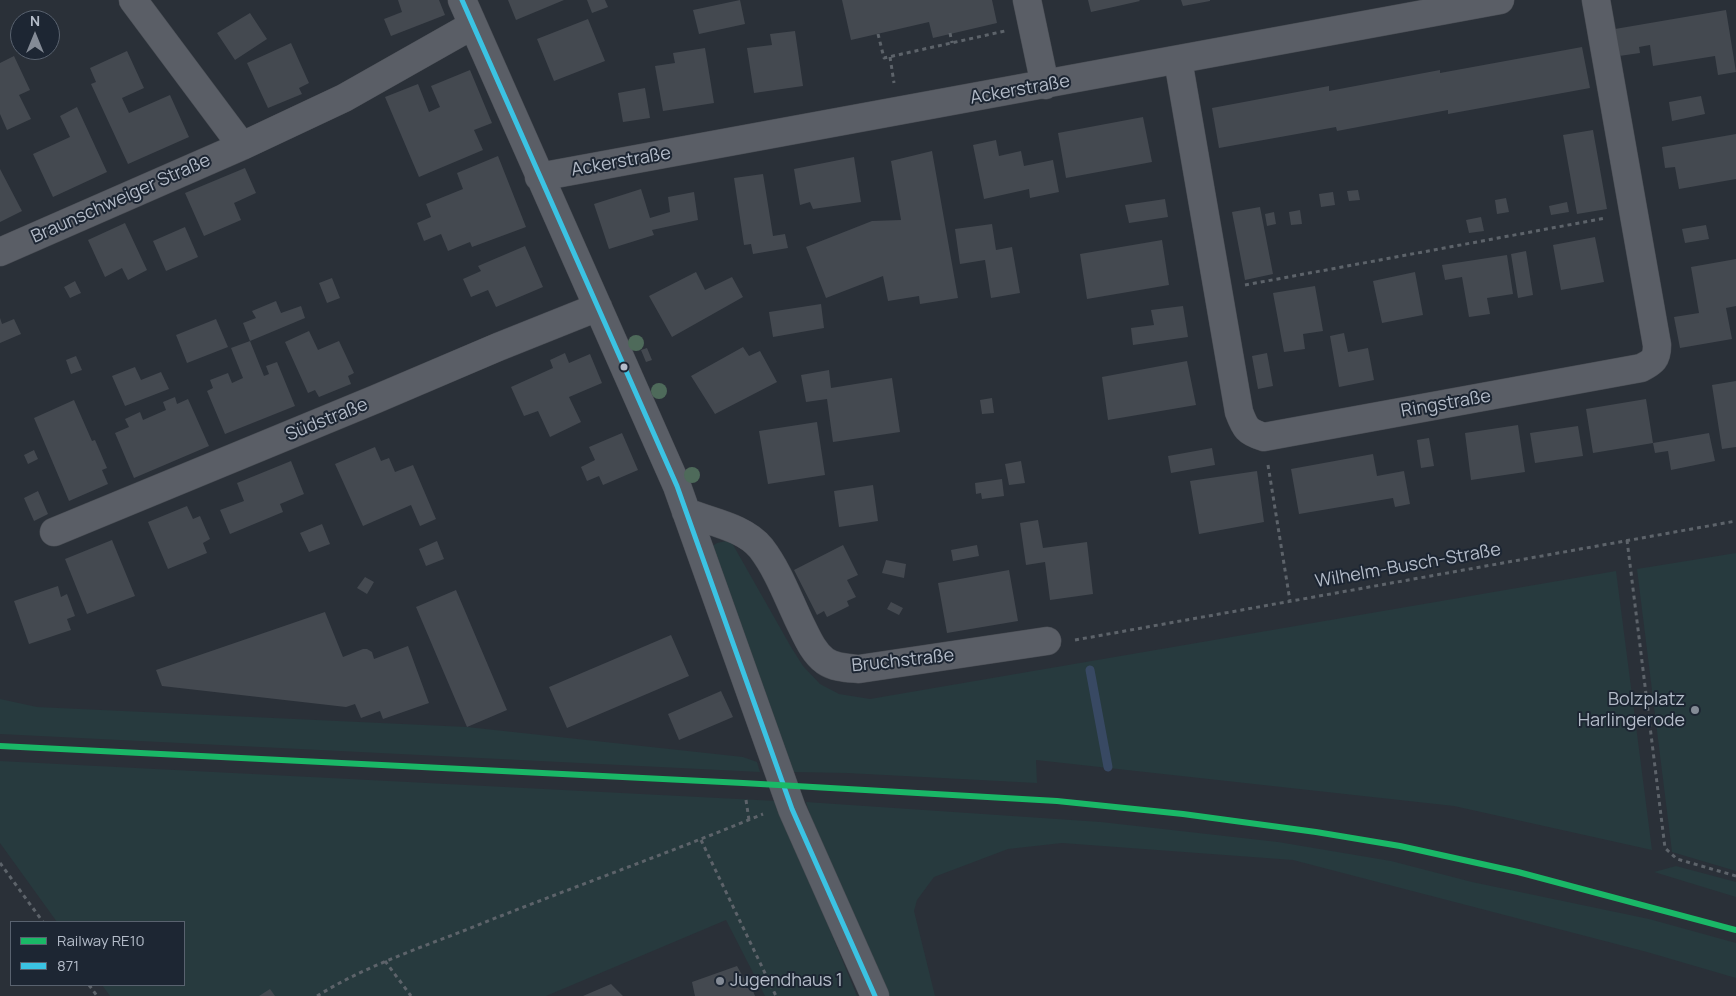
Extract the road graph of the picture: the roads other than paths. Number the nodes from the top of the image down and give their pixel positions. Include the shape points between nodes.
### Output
1 (133, 0) edge
2 (462, 0) edge
3 (1500, 0) edge
4 (1596, 0) edge
5 (1385, 10) edge
6 (1030, 12) edge
7 (473, 25) junction
8 (1178, 60) junction
9 (1045, 85) junction
10 (242, 146) junction
11 (539, 177) junction
12 (0, 252) edge
13 (598, 307) junction
14 (686, 512) junction
15 (54, 532) dead end
16 (1047, 641) dead end
17 (874, 996) edge

1 - 10 street
2 - 7 street
3 - 5 street, Ackerstraße
4 - 8 street, Ringstraße via 1658,345 1657,356 1652,363 1641,368 1264,437 1246,428 1239,412
5 - 8 street, Ackerstraße
6 - 9 street
7 - 10 street, Braunschweiger Straße via 344,98
7 - 11 street
8 - 9 street, Ackerstraße
9 - 11 street, Ackerstraße
10 - 12 street, Braunschweiger Straße
11 - 13 street
13 - 14 street
13 - 15 street, Südstraße
14 - 16 street, Bruchstraße via 745,534 760,547 774,568 813,648 826,662 838,667 858,669
14 - 17 street via 792,809

